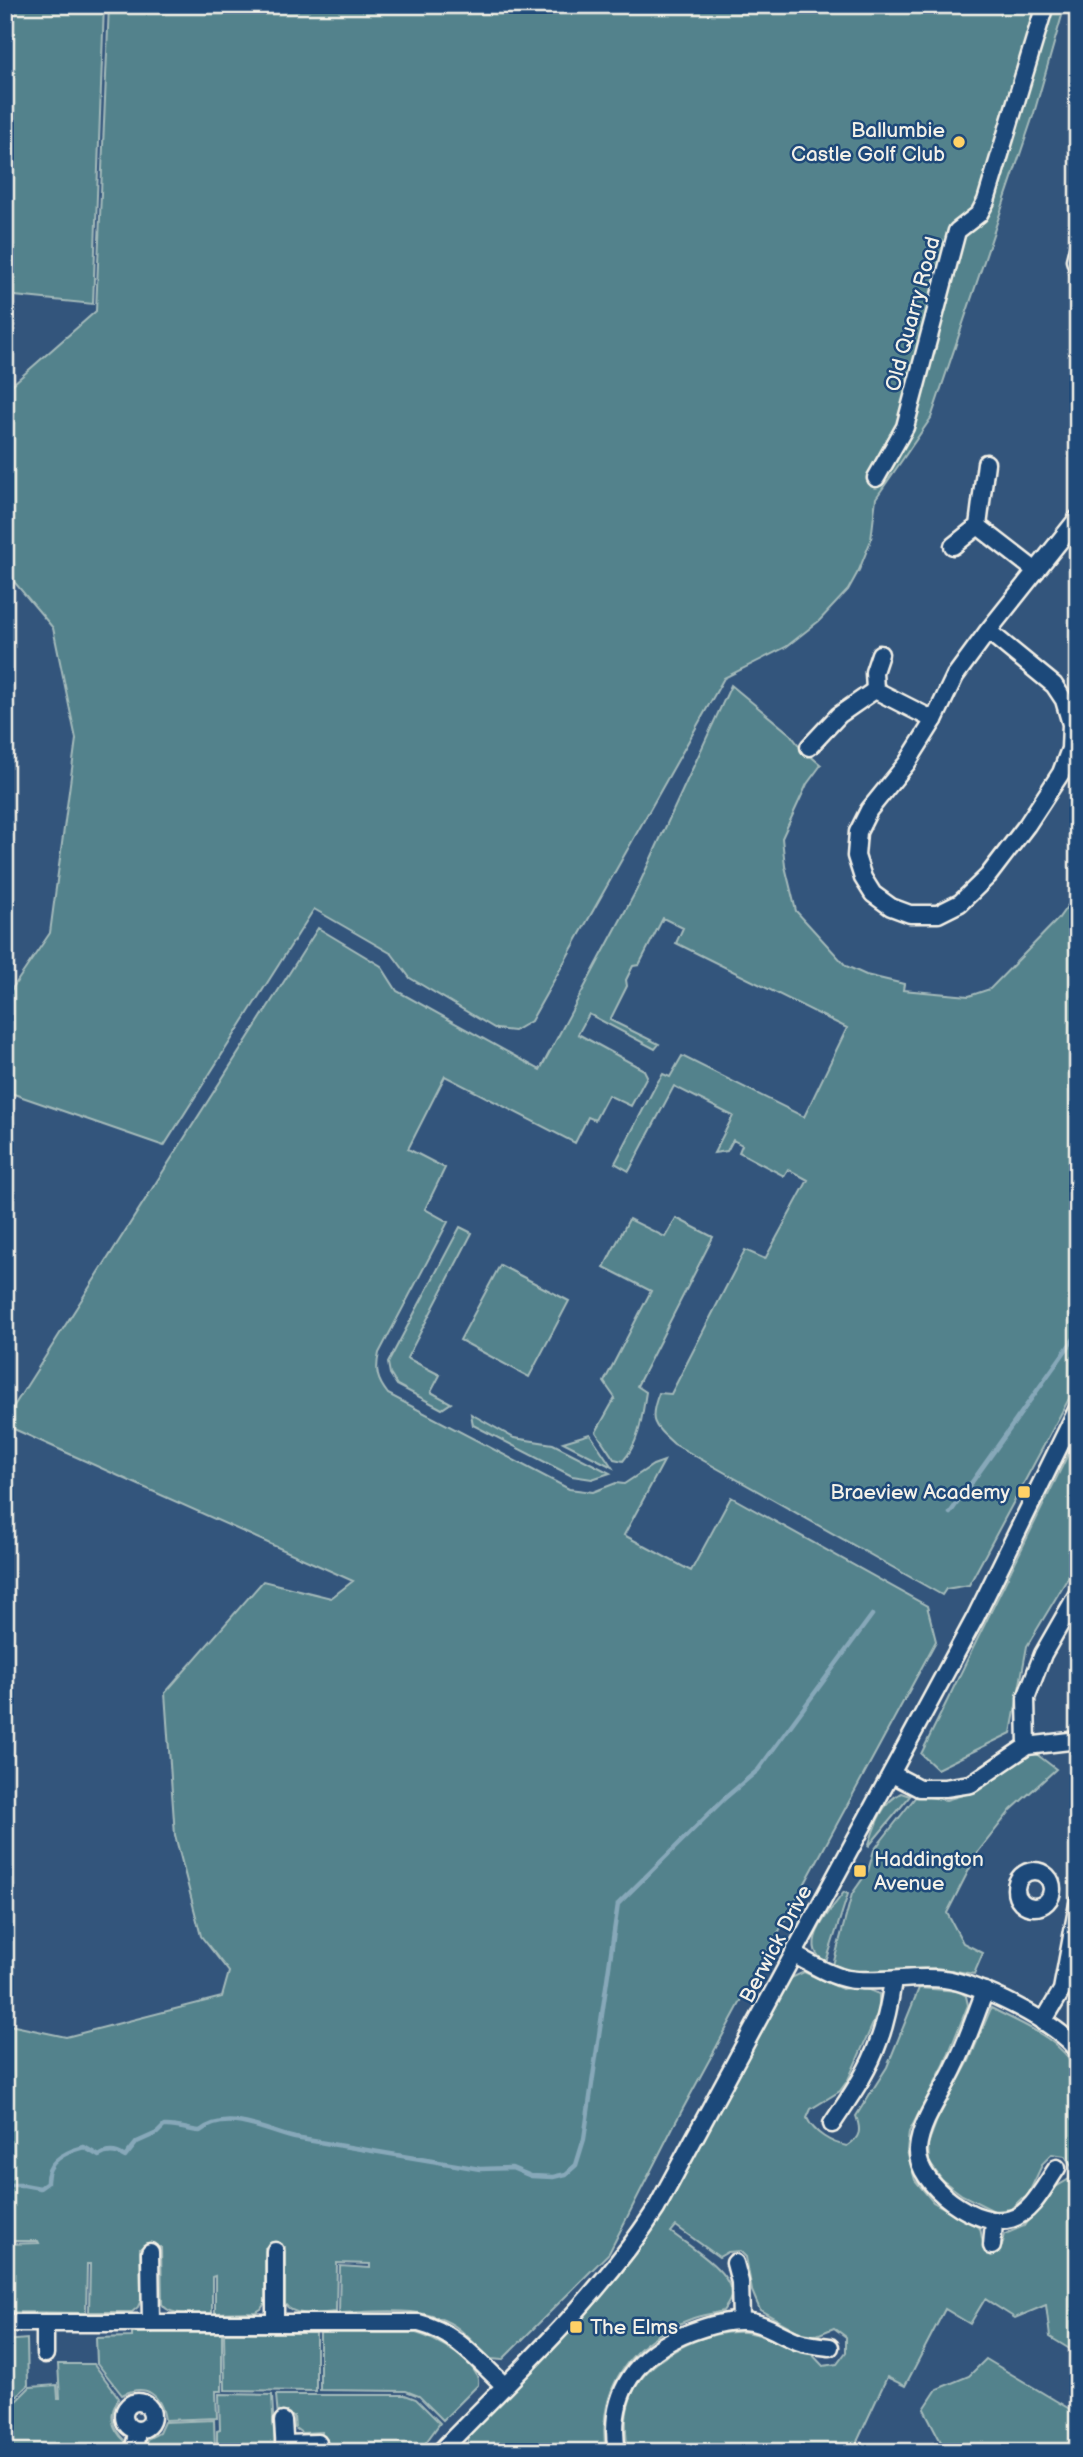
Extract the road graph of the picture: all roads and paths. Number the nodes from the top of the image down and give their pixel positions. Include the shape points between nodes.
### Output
1 (1045, 5) edge
2 (1078, 248) edge
3 (1078, 271) edge
4 (986, 464) dead end
5 (876, 478) dead end
6 (1078, 518) edge
7 (978, 526) junction
8 (953, 546) dead end
9 (1036, 571) junction
10 (988, 631) junction
11 (880, 654) dead end
12 (875, 690) junction
13 (934, 720) junction
14 (809, 747) dead end
15 (1078, 1408) edge
16 (1078, 1593) edge
17 (1078, 1740) edge
18 (1027, 1746) junction
19 (892, 1774) junction
20 (1051, 1894) dead end
21 (1078, 1903) edge
22 (794, 1955) junction
23 (893, 1980) junction
24 (985, 1991) junction
25 (1043, 2022) junction
26 (1078, 2052) edge
27 (832, 2124) dead end
28 (1057, 2168) dead end
29 (994, 2222) junction
30 (992, 2246) dead end
31 (275, 2251) dead end
32 (150, 2252) dead end
33 (735, 2263) dead end
34 (741, 2320) junction
35 (275, 2322) junction
36 (5, 2323) edge
37 (45, 2323) junction
38 (151, 2323) junction
39 (830, 2347) dead end
40 (45, 2354) dead end
41 (504, 2385) junction
42 (283, 2421) dead end
43 (137, 2430) dead end
44 (318, 2443) dead end
45 (284, 2448) edge
46 (447, 2449) edge
47 (134, 2452) edge
48 (617, 2452) edge

1 - 5 street, Old Quarry Road via 986,201 979,214 957,231 905,427
2 - 3 street
4 - 7 street
6 - 9 street
7 - 8 street
7 - 9 street
9 - 10 street
10 - 13 street via 955,676
10 - 13 street via 1054,685 1071,724 1070,748 1061,773 988,876 960,903 938,914 910,914 873,894 856,856 858,832
11 - 12 street
12 - 13 street
12 - 14 street via 839,715
15 - 19 street, Berwick Drive
16 - 18 street via 1043,1654 1026,1698
17 - 18 street
18 - 19 street via 971,1784 919,1788
19 - 22 street, Berwick Drive
20 - 21 street
21 - 25 street via 1062,1990
22 - 23 street via 847,1979
22 - 41 street, Berwick Drive via 633,2244 608,2277
23 - 24 street via 942,1978
23 - 27 street via 877,2046
24 - 25 street
24 - 29 street via 956,2065 922,2130 918,2152 922,2171 935,2188
25 - 26 street
28 - 29 street via 1028,2209 1012,2219
29 - 30 street
31 - 35 street
32 - 38 street
33 - 34 street
34 - 39 street via 759,2323 802,2343
34 - 48 street via 708,2325 678,2337 635,2369 616,2412
35 - 38 street
35 - 41 street via 419,2323 454,2338
36 - 37 street
37 - 38 street
37 - 40 street
41 - 46 street, Berwick Drive
42 - 45 street
43 - 47 street
44 - 45 street

